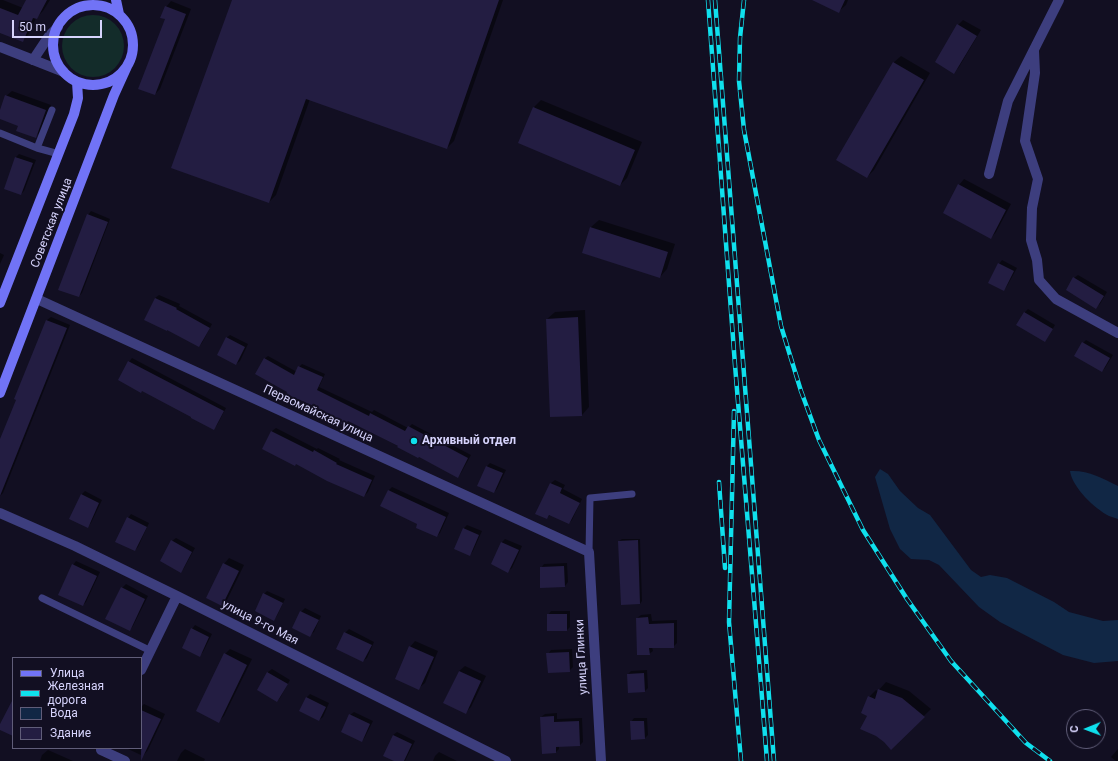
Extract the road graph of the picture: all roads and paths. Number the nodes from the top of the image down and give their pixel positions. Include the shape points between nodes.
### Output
1 (74, 0) edge
2 (116, 0) edge
3 (1059, 0) edge
4 (119, 14) junction
5 (65, 16) junction
6 (58, 27) junction
7 (0, 48) edge
8 (1034, 51) junction
9 (33, 60) junction
10 (129, 62) junction
11 (64, 72) junction
12 (77, 82) junction
13 (52, 110) dead end
14 (0, 133) edge
15 (38, 148) junction
16 (59, 154) junction
17 (989, 174) dead end
18 (36, 299) junction
19 (0, 302) edge
20 (1118, 333) edge
21 (0, 393) edge
22 (632, 494) dead end
23 (0, 514) edge
24 (589, 552) junction
25 (177, 596) junction
26 (42, 598) dead end
27 (151, 651) junction
28 (142, 668) edge
29 (102, 749) edge
30 (125, 761) edge
31 (506, 761) edge
32 (601, 761) edge

1 - 5 main road
2 - 4 main road, Советская улица
3 - 8 street
4 - 5 main road via 102,6 89,5
4 - 10 main road, Советская улица via 127,23 133,40
5 - 6 main road
6 - 9 street
6 - 11 main road via 53,48 57,62
7 - 9 street
8 - 17 street via 1008,101
8 - 20 street via 1035,73 1026,141 1038,179 1032,208 1031,240 1039,280 1056,299
9 - 11 street
10 - 12 main road, Советская улица via 124,71 103,84
10 - 18 main road, Советская улица
11 - 12 main road
12 - 16 main road, Советская улица via 77,103
13 - 15 lane
14 - 15 lane
15 - 16 lane
16 - 19 main road, Советская улица
18 - 21 main road, Советская улица
18 - 24 street, Первомайская улица
22 - 24 lane via 590,498
23 - 25 street, улица 9-го Мая via 75,546
24 - 32 street, улица Глинки
25 - 27 street
25 - 31 street, улица 9-го Мая
26 - 27 lane
27 - 28 street
29 - 30 street

